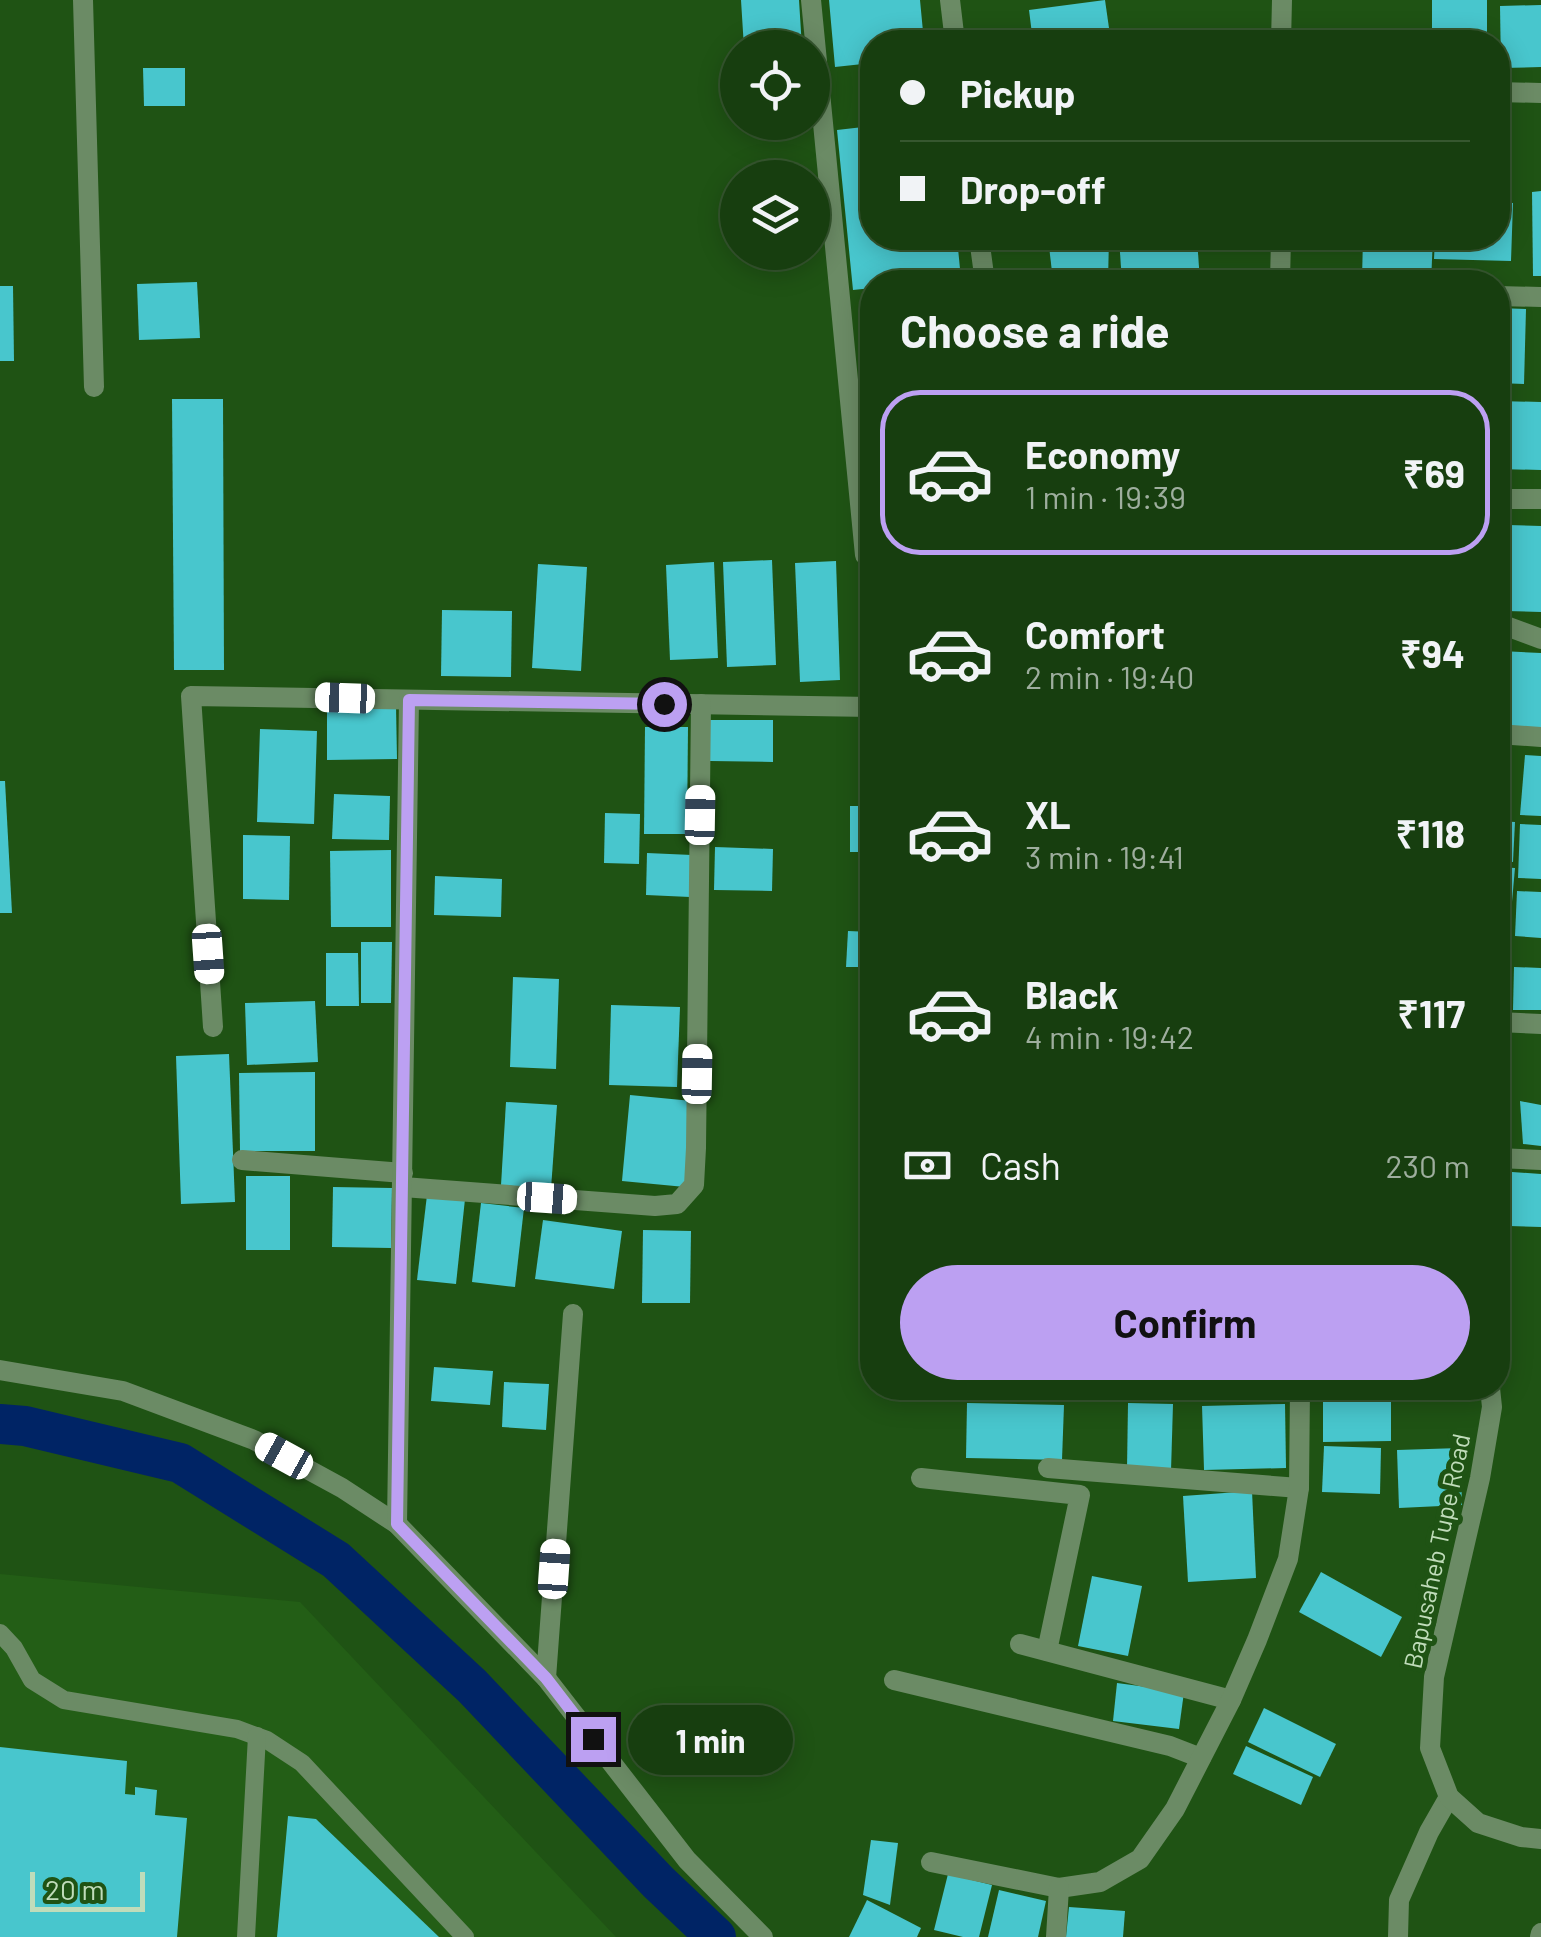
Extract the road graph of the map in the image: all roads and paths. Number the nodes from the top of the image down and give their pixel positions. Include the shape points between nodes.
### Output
1 (83, 0) edge
2 (812, 0) edge
3 (950, 0) edge
4 (1282, 0) edge
5 (954, 30) edge
6 (1282, 30) edge
7 (1510, 92) edge
8 (1541, 93) edge
9 (1510, 296) edge
10 (1541, 297) edge
11 (94, 387) dead end
12 (1510, 499) edge
13 (1541, 499) edge
14 (860, 503) edge
15 (1510, 627) edge
16 (1541, 638) edge
17 (409, 700) junction
18 (701, 704) junction
19 (860, 707) edge
20 (1510, 735) edge
21 (1541, 737) edge
22 (1510, 1023) edge
23 (1541, 1024) edge
24 (213, 1027) dead end
25 (1510, 1159) edge
26 (242, 1160) dead end
27 (1541, 1160) edge
28 (403, 1180) junction
29 (574, 1314) dead end
30 (0, 1370) edge
31 (1300, 1400) edge
32 (1491, 1400) edge
33 (1048, 1468) dead end
34 (922, 1478) dead end
35 (1300, 1488) junction
36 (397, 1524) junction
37 (0, 1633) edge
38 (1020, 1644) dead end
39 (1047, 1651) junction
40 (546, 1678) junction
41 (894, 1680) dead end
42 (1231, 1700) junction
43 (257, 1736) junction
44 (1201, 1758) junction
45 (1449, 1797) junction
46 (1541, 1839) edge
47 (931, 1862) dead end
48 (1059, 1888) junction
49 (246, 1937) edge
50 (464, 1937) edge
51 (763, 1937) edge
52 (1056, 1937) edge
53 (1398, 1937) edge

1 - 11 street
2 - 14 street
3 - 5 street
4 - 6 street
7 - 8 street
9 - 10 street
12 - 13 street
15 - 16 street
17 - 18 street
17 - 24 street via 191,696
17 - 28 street
18 - 19 street
18 - 28 street via 694,1185 677,1204 655,1206
20 - 21 street
22 - 23 street
25 - 27 street
26 - 28 street
28 - 36 street
29 - 40 street
30 - 36 street via 123,1392 254,1440
31 - 35 street
32 - 45 street, Bapusaheb Tupe Road via 1434,1677 1430,1748
33 - 35 street
34 - 39 street via 1080,1495
35 - 42 street via 1288,1559
36 - 40 street
37 - 43 lane via 32,1680 64,1700
38 - 39 street
39 - 42 street
40 - 51 street via 687,1860
41 - 44 street
42 - 44 street
43 - 49 lane
43 - 50 lane via 302,1763
44 - 48 street via 1176,1810 1140,1859 1100,1882
45 - 46 street via 1478,1823
45 - 53 street via 1399,1900
47 - 48 street
48 - 52 street

